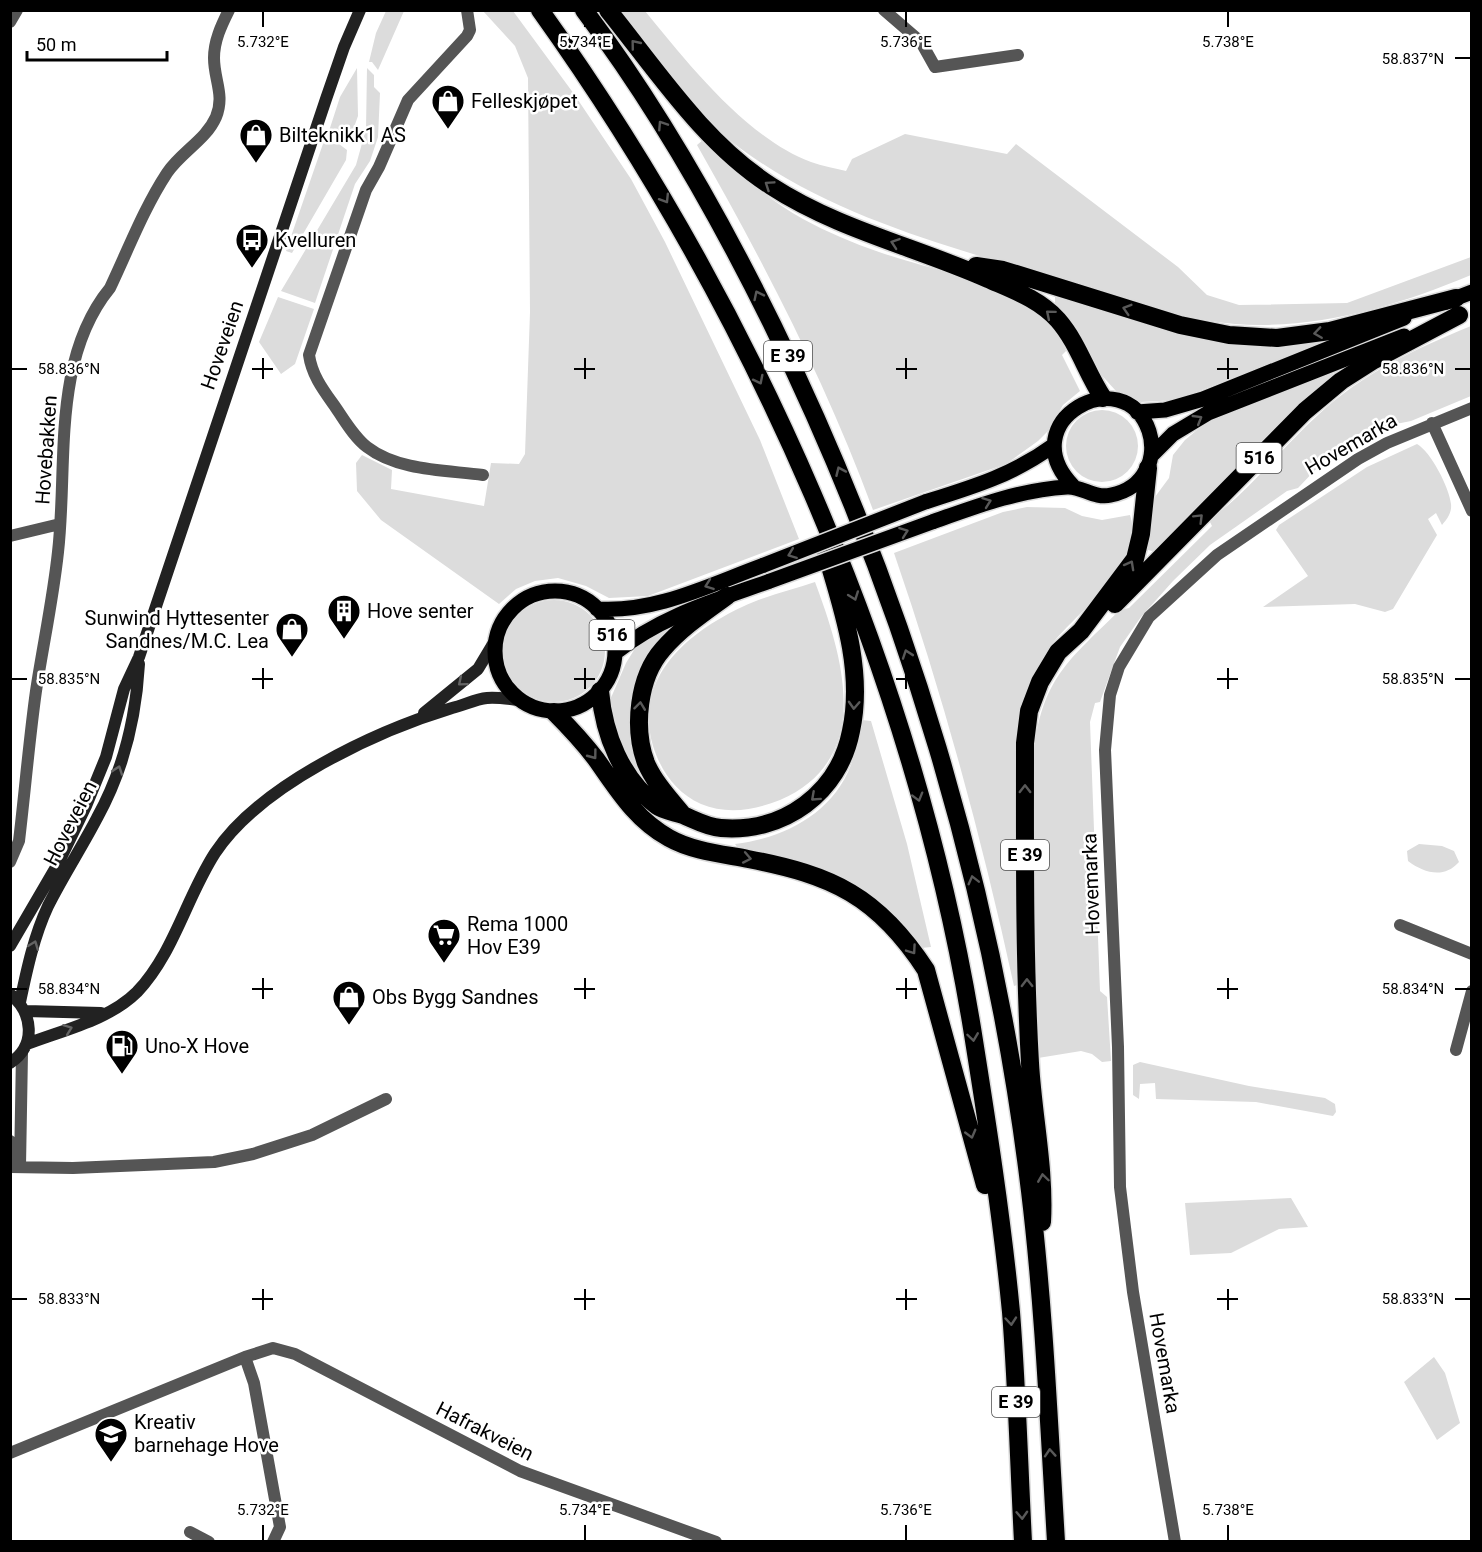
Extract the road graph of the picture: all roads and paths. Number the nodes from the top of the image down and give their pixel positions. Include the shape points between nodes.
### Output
1 (17, 10) edge
2 (229, 10) edge
3 (350, 10) edge
4 (360, 10) edge
5 (467, 10) edge
6 (540, 10) edge
7 (584, 10) edge
8 (608, 10) edge
9 (884, 10) edge
10 (10, 22) edge
11 (344, 46) junction
12 (1018, 55) dead end
13 (950, 262) junction
14 (1464, 304) edge
15 (1103, 398) junction
16 (1472, 408) edge
17 (1137, 412) junction
18 (1432, 423) junction
19 (1054, 446) junction
20 (1150, 461) junction
21 (483, 475) dead end
22 (806, 484) junction
23 (1073, 486) junction
24 (1472, 511) edge
25 (60, 524) junction
26 (10, 536) edge
27 (727, 596) junction
28 (597, 609) junction
29 (1081, 631) junction
30 (496, 639) junction
31 (615, 653) junction
32 (139, 657) junction
33 (600, 691) junction
34 (519, 700) junction
35 (554, 712) junction
36 (419, 718) junction
37 (683, 815) junction
38 (10, 862) edge
39 (1400, 925) dead end
40 (10, 946) edge
41 (1472, 954) edge
42 (1472, 991) edge
43 (19, 1002) edge
44 (109, 1013) junction
45 (24, 1049) junction
46 (1456, 1050) dead end
47 (10, 1063) edge
48 (386, 1099) dead end
49 (10, 1140) edge
50 (15, 1167) edge
51 (1006, 1262) junction
52 (1039, 1278) junction
53 (245, 1357) junction
54 (10, 1453) edge
55 (190, 1532) dead end
56 (208, 1542) edge
57 (273, 1542) edge
58 (716, 1542) edge
59 (1023, 1542) edge
60 (1056, 1542) edge
61 (1175, 1542) edge

1 - 10 street
2 - 25 street, Hovebakken via 215,44 213,60 221,95 215,119 169,170 155,192 78,346 71,376
3 - 11 main road, Hoveveien
4 - 11 main road, Hoveveien
5 - 21 street via 467,36 408,100 366,190 309,355 316,379 354,435 367,447 407,464
6 -> 22 highway, E 39 via 615,118 672,212 768,398
52 -> 7 highway, E 39 via 1030,1189 987,937 931,730 856,508 748,275 635,83
13 -> 8 highway via 820,213 771,186 733,158 706,131
9 - 12 street via 921,42 935,67
11 - 32 main road, Hoveveien
14 -> 13 highway via 1277,338 1229,335 1180,325 1003,270
15 -> 13 highway via 1073,340 1056,318 1029,296
14 - 17 main road via 1203,399 1165,410
20 -> 14 main road, 516 via 1173,434 1208,414
29 -> 14 highway, 516 via 1104,614 1305,411 1341,381
15 - 17 main road via 1121,401
15 - 19 main road via 1084,402 1069,412 1058,427
16 - 18 street, Hovemarka
17 - 20 main road via 1152,439
18 - 24 street
18 - 61 street, Hovemarka via 1358,459 1217,555 1149,617 1123,659 1110,695 1105,750 1120,1187 1133,1293
19 - 23 main road via 1062,475
19 -> 28 main road, 516, bridge via 1000,478 925,502 653,606 624,611
20 - 23 main road, 516 via 1140,480 1125,491 1108,496 1090,495
29 -> 20 highway, E 39 via 1135,559
22 -> 37 highway, E 39 via 845,617 855,673 855,709 847,749 825,789 798,811 779,820 721,828
22 -> 51 highway, E 39 via 847,577 928,830 972,1026
27 -> 23 main road, 516, bridge via 1006,495
25 - 26 street
25 - 38 street, Hovebakken via 19,841
27 - 31 main road, 516 via 661,621
37 -> 27 highway via 646,763 639,731 642,696 649,672 662,650
28 - 30 main road, 516 via 573,595 546,592 529,597 502,622
28 - 31 main road, 516 via 607,622
52 -> 29 highway, E 39 via 1044,1189 1030,1063 1024,742 1029,711 1040,682 1058,652
30 - 34 main road via 495,657 501,678
30 -> 36 main road via 478,669
31 - 33 main road, 516 via 611,673
32 - 40 main road, Hoveveien via 124,689 106,757 86,806
43 -> 32 main road, Hoveveien via 29,957 48,907 113,783 128,739
33 - 35 main road via 587,702
33 - 37 highway, E 39 via 606,734 628,774 660,808
34 - 35 main road
34 - 36 main road via 488,698
35 -> 51 highway, E 39 via 578,737 635,813 651,827 687,846 779,865 824,879 885,916 909,944 926,970
36 - 44 main road via 300,777 241,822 216,853 156,968 136,993
39 - 41 street
42 - 46 street
43 - 44 main road
43 - 45 main road, Hoveveien via 29,1034
45 -> 44 main road
45 - 47 main road
45 - 50 street
48 - 50 street via 312,1135 214,1162
49 - 50 street
51 -> 59 highway, E 39
60 -> 52 highway, E 39
53 - 54 street, Hafrakveien
53 - 57 street via 254,1383 280,1527
53 - 58 street, Hafrakveien via 273,1348 295,1354 520,1472
55 - 56 street

